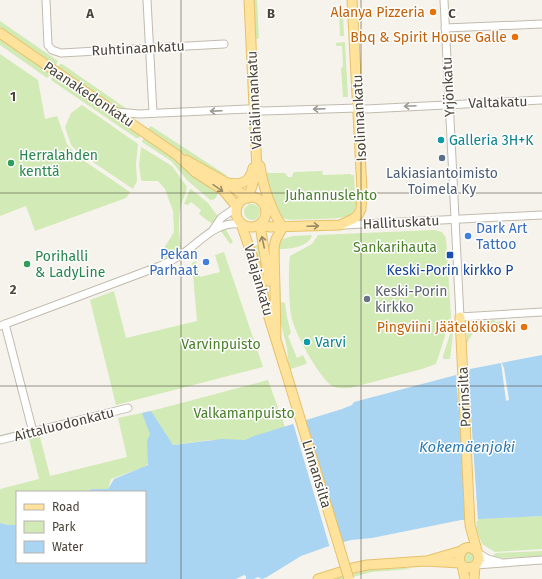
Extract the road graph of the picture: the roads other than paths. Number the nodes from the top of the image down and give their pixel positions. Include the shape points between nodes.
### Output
1 (46, 0) edge
2 (147, 0) edge
3 (249, 0) edge
4 (352, 0) edge
5 (444, 0) edge
6 (542, 24) edge
7 (445, 28) junction
8 (0, 34) edge
9 (224, 44) dead end
10 (149, 48) junction
11 (542, 100) edge
12 (449, 104) junction
13 (358, 108) junction
14 (255, 110) junction
15 (115, 112) junction
16 (153, 113) junction
17 (256, 145) junction
18 (177, 155) junction
19 (227, 183) junction
20 (248, 198) junction
21 (237, 207) junction
22 (542, 215) edge
23 (455, 219) junction
24 (241, 224) junction
25 (260, 225) junction
26 (340, 225) junction
27 (283, 227) junction
28 (212, 231) junction
29 (542, 312) edge
30 (460, 317) junction
31 (2, 325) edge
32 (276, 336) junction
33 (286, 369) joint
34 (128, 408) dead end
35 (33, 432) junction
36 (0, 440) edge
37 (470, 525) junction
38 (463, 550) junction
39 (478, 552) junction
40 (542, 560) edge
41 (425, 561) junction
42 (502, 562) junction
43 (461, 564) junction
44 (476, 565) junction
45 (318, 579) edge
46 (349, 579) edge
47 (466, 579) edge
48 (474, 579) edge

1 - 10 street, Ruhtinaankatu via 48,46 52,50 61,52
2 - 10 street
3 - 14 main road, Vähälinnankatu
4 - 13 main road, Isolinnankatu
5 - 7 street, Yrjönkatu
6 - 7 street
7 - 12 street, Yrjönkatu
8 - 15 main road, Paanakedonkatu
9 - 10 street, Ruhtinaankatu
10 - 16 street
11 - 12 street, Valtakatu
12 -> 13 street, Valtakatu
12 - 23 street, Yrjönkatu
13 -> 14 street, Valtakatu
13 - 26 main road, Isolinnankatu via 361,209 353,220
14 -> 16 street, Valtakatu
14 - 17 main road, Vähälinnankatu
15 - 16 street, Valtakatu
15 - 18 main road, Paanakedonkatu
17 - 19 main road via 250,176 242,184
17 - 20 main road, Vähälinnankatu via 257,171
17 - 27 main road via 261,177 274,213
18 - 19 main road, Paanakedonkatu
18 -> 21 main road, Paanakedonkatu via 195,172 222,190
19 - 20 main road, Paanakedonkatu
20 - 21 main road
20 - 25 main road via 257,198 265,206 266,218
21 - 24 main road via 237,217
21 - 28 street via 221,218
22 - 23 street, Hallituskatu
23 - 26 street, Hallituskatu
23 - 30 street, Yrjönkatu
24 - 25 main road via 251,227
24 - 28 street via 232,223
24 - 32 main road, Valajankatu
25 - 27 main road, Hallituskatu
32 -> 25 main road, Valajankatu
27 -> 26 main road, Hallituskatu
27 - 32 main road via 274,247
28 - 31 street via 163,265
29 - 30 street
30 - 37 main road, Porinsilta
31 - 35 street
32 - 33 main road, Valajankatu
33 - 46 main road, Linnansilta, bridge
34 - 35 street, Aittaluodonkatu
35 - 36 street, Aittaluodonkatu
37 - 38 main road, Porinsilta
37 - 39 main road, Porinsilta
38 - 39 main road via 471,548
38 - 41 main road
38 - 43 main road via 459,556
39 - 42 street via 488,559
39 - 44 main road via 479,560
40 - 42 street
41 - 43 main road
41 - 45 main road via 367,565
42 - 44 street
43 - 44 main road via 467,568
43 - 47 main road
44 - 48 main road

